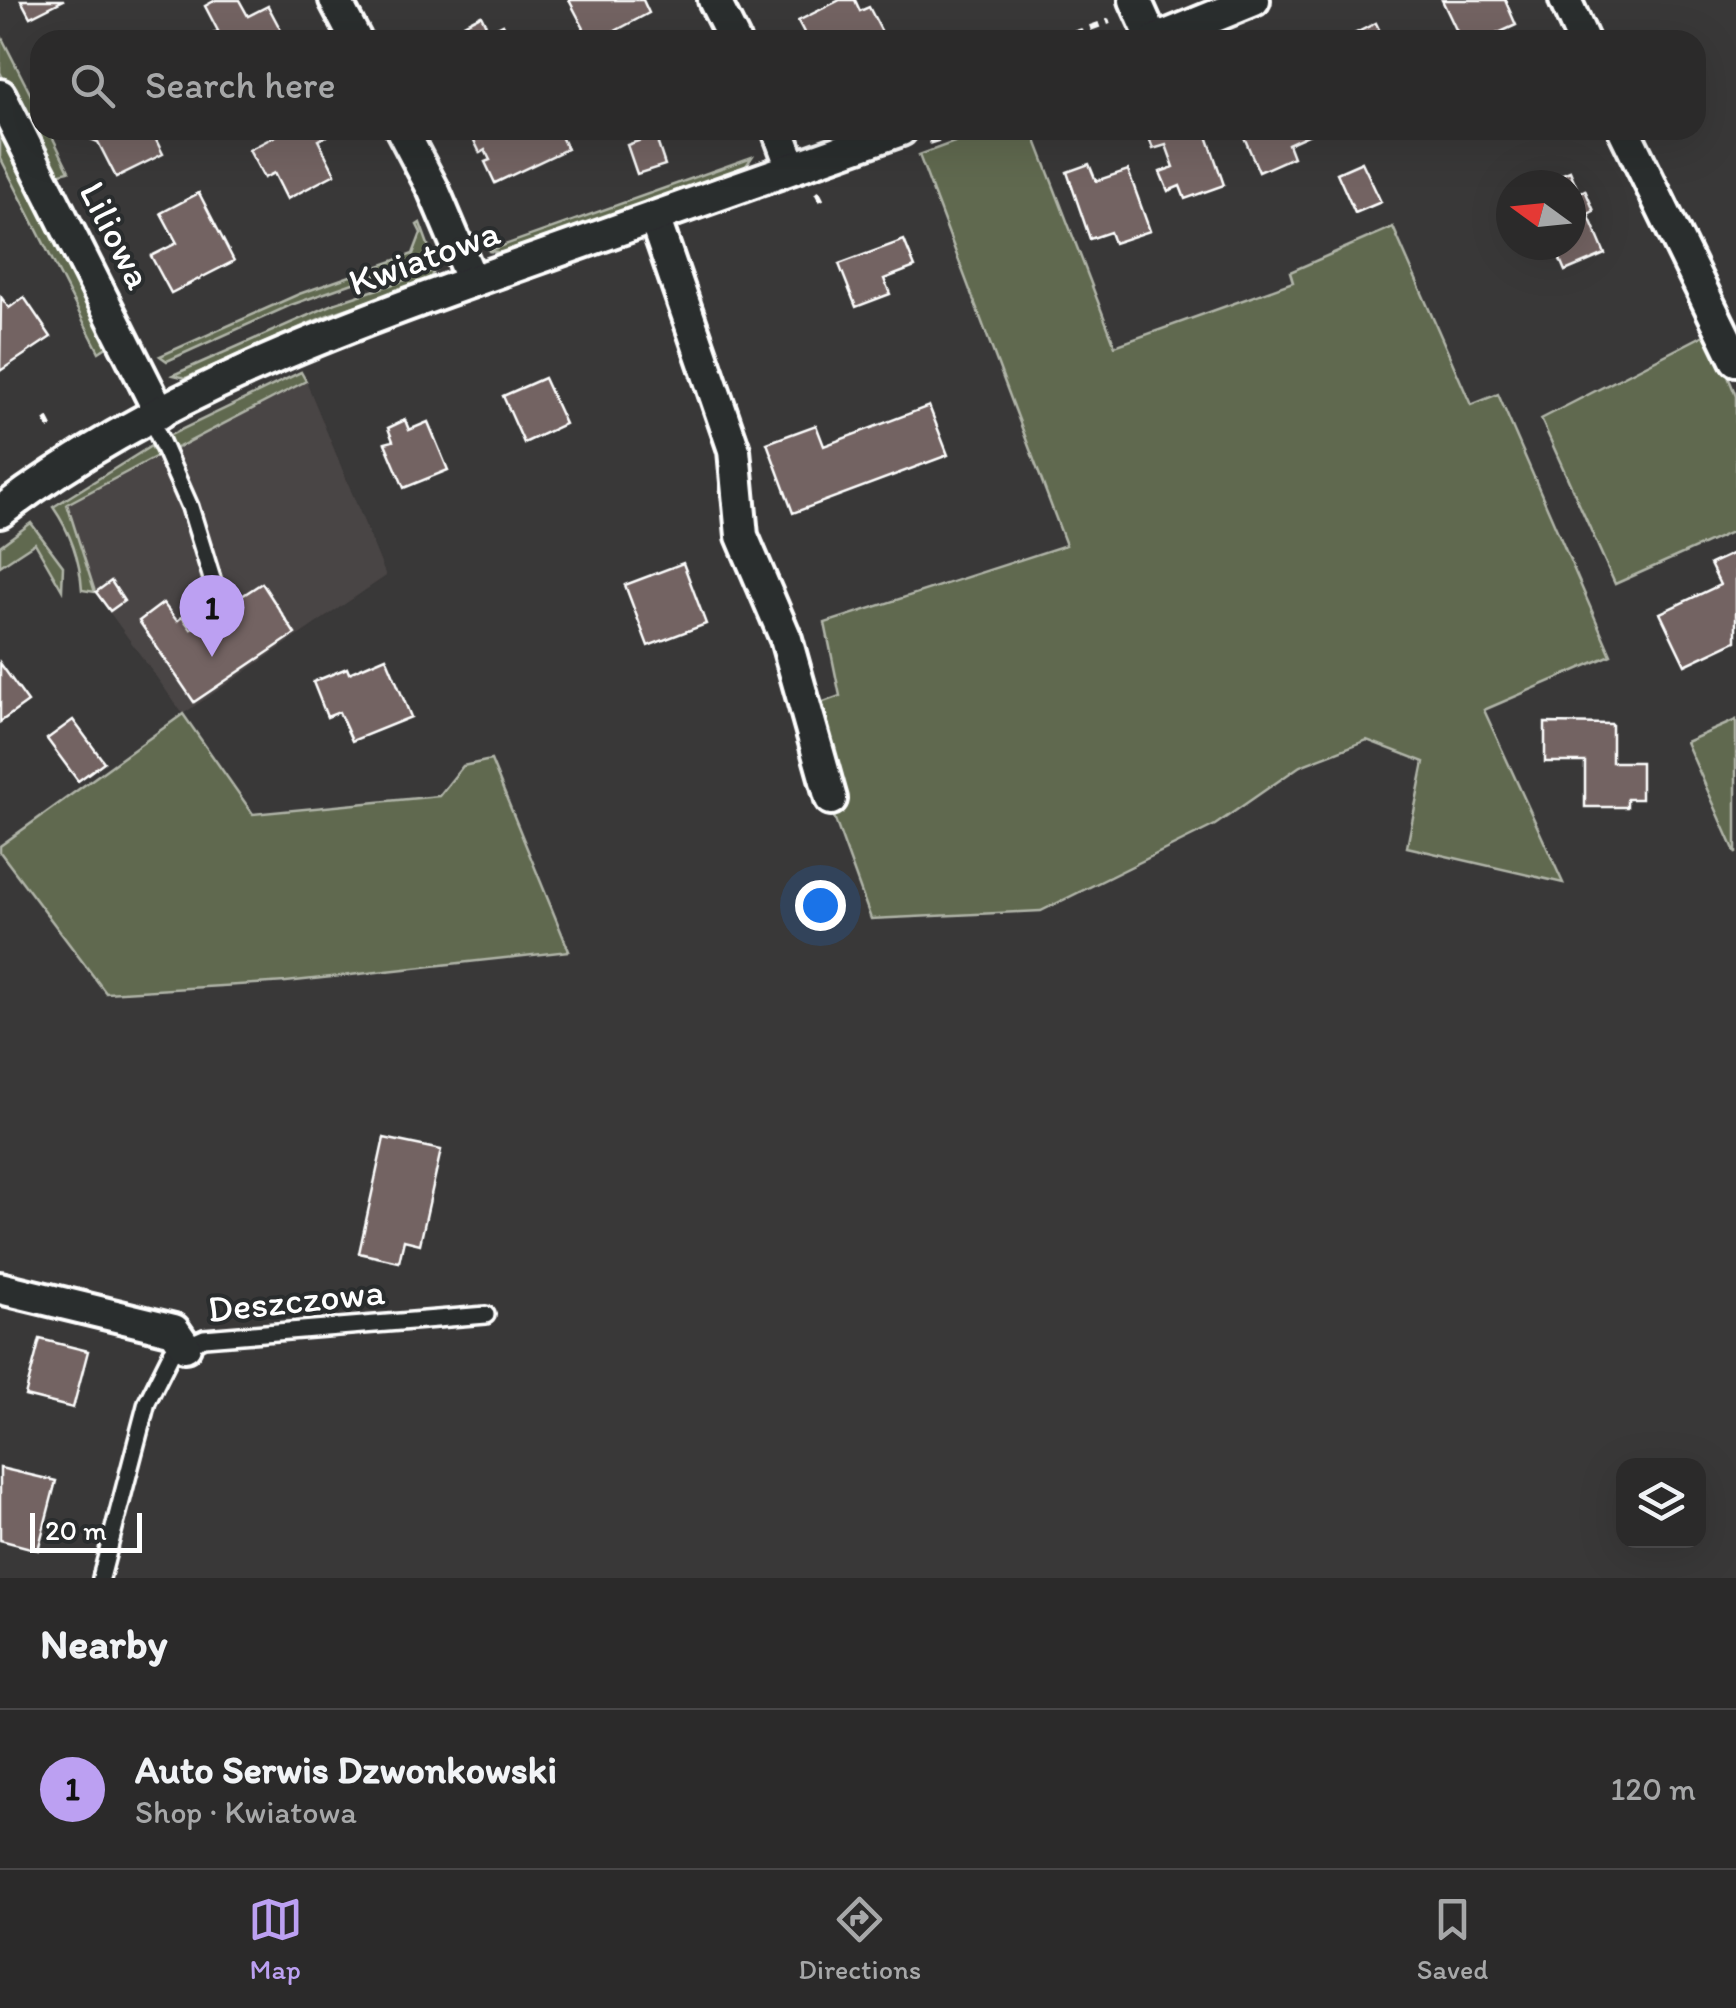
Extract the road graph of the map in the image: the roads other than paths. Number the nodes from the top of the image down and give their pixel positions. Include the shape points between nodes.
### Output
1 (335, 0) edge
2 (714, 0) edge
3 (1135, 0) edge
4 (1254, 0) edge
5 (1565, 0) edge
6 (351, 30) edge
7 (729, 30) edge
8 (1149, 30) edge
9 (1179, 30) edge
10 (1578, 30) edge
11 (0, 95) edge
12 (407, 140) edge
13 (782, 140) edge
14 (872, 140) edge
15 (1629, 140) edge
16 (792, 168) junction
17 (654, 217) junction
18 (472, 281) junction
19 (1736, 360) edge
20 (155, 416) junction
21 (0, 512) edge
22 (217, 595) dead end
23 (830, 799) dead end
24 (0, 1288) edge
25 (486, 1315) dead end
26 (185, 1346) junction
27 (101, 1578) edge

1 - 6 street
2 - 7 street
3 - 8 street
4 - 9 street
5 - 10 street
11 - 20 street, Liliowa
12 - 18 street
13 - 16 street
14 - 16 street, Kwiatowa
15 - 19 street
16 - 17 street, Kwiatowa
17 - 18 street, Kwiatowa
17 - 23 street via 734,450 742,536 786,639
18 - 20 street, Kwiatowa via 220,380
20 - 21 street, Kwiatowa
20 - 22 lane
24 - 26 street via 174,1330
25 - 26 lane, Deszczowa via 204,1338
26 - 27 lane, Deszczowa via 172,1352 147,1402

